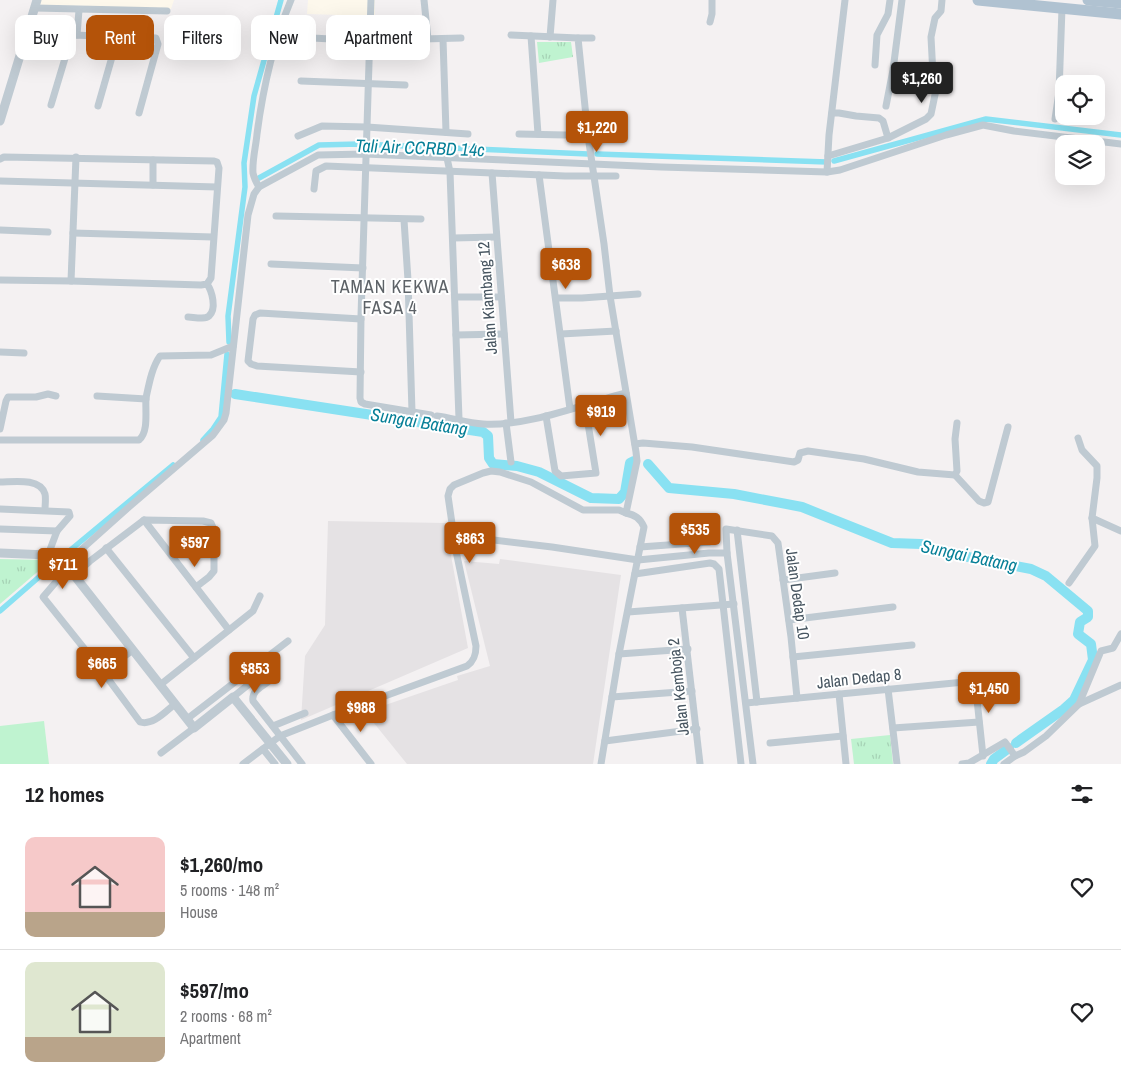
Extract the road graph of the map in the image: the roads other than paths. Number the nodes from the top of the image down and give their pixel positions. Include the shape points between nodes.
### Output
1 (291, 0) edge
2 (371, 0) edge
3 (424, 0) edge
4 (552, 0) edge
5 (712, 0) edge
6 (845, 0) edge
7 (890, 0) edge
8 (902, 0) edge
9 (942, 0) edge
10 (978, 0) edge
11 (1088, 0) edge
12 (1121, 3) edge
13 (36, 4) edge
14 (1062, 8) junction
15 (78, 10) junction
16 (167, 11) dead end
17 (1121, 14) edge
18 (371, 15) edge
19 (426, 15) edge
20 (710, 22) dead end
21 (76, 27) edge
22 (511, 35) dead end
23 (531, 36) junction
24 (154, 37) edge
25 (550, 37) junction
26 (460, 38) dead end
27 (574, 38) junction
28 (592, 38) dead end
29 (430, 39) edge
30 (443, 39) junction
31 (154, 52) edge
32 (19, 60) edge
33 (66, 60) edge
34 (111, 60) edge
35 (152, 60) edge
36 (370, 60) edge
37 (875, 65) dead end
38 (1060, 75) edge
39 (300, 81) dead end
40 (369, 84) junction
41 (406, 86) dead end
42 (51, 105) dead end
43 (98, 106) dead end
44 (886, 106) dead end
45 (139, 113) dead end
46 (832, 113) junction
47 (0, 121) edge
48 (368, 127) junction
49 (446, 132) junction
50 (468, 134) dead end
51 (519, 134) dead end
52 (538, 134) junction
53 (298, 136) dead end
54 (588, 136) junction
55 (612, 136) dead end
56 (888, 138) junction
57 (1121, 144) edge
58 (366, 151) junction
59 (828, 156) junction
60 (76, 157) junction
61 (447, 158) junction
62 (0, 159) edge
63 (153, 160) junction
64 (592, 164) junction
65 (365, 168) junction
66 (450, 172) junction
67 (827, 172) junction
68 (492, 173) junction
69 (539, 175) junction
70 (594, 176) junction
71 (616, 176) dead end
72 (0, 181) edge
73 (75, 183) junction
74 (153, 185) junction
75 (217, 187) junction
76 (259, 187) junction
77 (314, 189) dead end
78 (276, 216) dead end
79 (364, 219) junction
80 (421, 219) dead end
81 (404, 220) junction
82 (0, 230) edge
83 (48, 232) dead end
84 (73, 233) junction
85 (213, 237) junction
86 (496, 237) junction
87 (452, 238) junction
88 (271, 264) dead end
89 (362, 268) junction
90 (0, 280) edge
91 (71, 281) junction
92 (207, 284) junction
93 (638, 294) dead end
94 (610, 296) junction
95 (455, 297) junction
96 (501, 297) junction
97 (556, 298) junction
98 (188, 317) dead end
99 (361, 319) junction
100 (616, 331) junction
101 (504, 334) junction
102 (561, 334) junction
103 (456, 335) junction
104 (232, 346) junction
105 (0, 352) edge
106 (24, 353) dead end
107 (360, 372) junction
108 (626, 393) junction
109 (56, 396) dead end
110 (97, 396) dead end
111 (146, 400) junction
112 (585, 404) junction
113 (570, 409) junction
114 (412, 412) junction
115 (546, 416) junction
116 (459, 419) junction
117 (508, 422) junction
118 (957, 423) dead end
119 (1008, 428) dead end
120 (0, 429) edge
121 (1078, 438) dead end
122 (0, 440) edge
123 (641, 445) junction
124 (511, 462) dead end
125 (956, 475) junction
126 (0, 482) edge
127 (0, 509) edge
128 (45, 510) junction
129 (626, 513) junction
130 (1092, 518) junction
131 (144, 520) junction
132 (714, 525) dead end
133 (0, 529) edge
134 (737, 530) junction
135 (1121, 530) edge
136 (57, 531) junction
137 (453, 535) junction
138 (709, 542) junction
139 (681, 546) junction
140 (640, 547) junction
141 (106, 548) junction
142 (0, 553) edge
143 (709, 553) junction
144 (727, 553) junction
145 (681, 556) junction
146 (638, 560) junction
147 (61, 564) junction
148 (835, 573) dead end
149 (635, 574) junction
150 (783, 580) junction
151 (1069, 583) dead end
152 (196, 587) junction
153 (260, 596) dead end
154 (723, 604) junction
155 (734, 604) junction
156 (893, 607) dead end
157 (682, 608) junction
158 (628, 612) junction
159 (789, 620) junction
160 (229, 630) junction
161 (1121, 634) edge
162 (288, 641) dead end
163 (912, 645) dead end
164 (688, 649) junction
165 (133, 650) junction
166 (619, 654) junction
167 (793, 657) junction
168 (194, 658) junction
169 (257, 666) junction
170 (104, 672) junction
171 (263, 673) junction
172 (160, 685) junction
173 (1121, 685) edge
174 (888, 689) junction
175 (692, 691) junction
176 (839, 694) junction
177 (233, 697) junction
178 (612, 697) junction
179 (797, 698) junction
180 (757, 702) junction
181 (746, 703) junction
182 (175, 704) junction
183 (1079, 704) junction
184 (305, 713) dead end
185 (333, 715) junction
186 (187, 720) junction
187 (979, 722) junction
188 (273, 726) junction
189 (194, 728) junction
190 (893, 728) junction
191 (697, 729) junction
192 (280, 736) junction
193 (843, 736) junction
194 (605, 741) junction
195 (770, 743) dead end
196 (266, 746) junction
197 (161, 753) dead end
198 (983, 756) junction
199 (1015, 756) junction
200 (243, 764) edge
201 (275, 764) edge
202 (287, 764) edge
203 (302, 764) edge
204 (371, 764) edge
205 (601, 764) edge
206 (700, 764) edge
207 (741, 764) edge
208 (753, 764) edge
209 (846, 764) edge
210 (897, 764) edge
211 (967, 764) edge
212 (1004, 764) edge

1 - 76 street via 266,80 260,112 253,170
2 - 18 street
3 - 19 street
4 - 25 street
5 - 20 street
6 - 46 street
7 - 37 street via 888,14 877,35
8 - 44 street
9 - 56 street via 932,37 936,90 931,114 926,120
10 - 14 main road
11 - 12 main road
13 - 15 street
14 - 17 main road
14 - 38 street
15 - 16 street
15 - 21 street
22 - 23 street
23 - 25 street
23 - 52 street
24 - 31 street via 157,40
25 - 27 street
26 - 30 street
27 - 28 street
27 - 54 street
29 - 30 street
30 - 49 street
32 - 47 street
33 - 42 street
34 - 43 street
35 - 45 street
36 - 40 street
39 - 40 street
40 - 41 street
40 - 48 street
46 - 56 street via 879,118
46 - 59 street
48 - 49 street
48 - 53 street via 322,126
48 - 58 street
49 - 50 street
51 - 52 street
52 - 54 street
54 - 55 street
54 - 64 street
56 - 59 street
57 - 67 street via 983,125
58 - 61 street
58 - 65 street
58 - 76 street via 318,155
59 - 67 street
60 - 62 street
60 - 63 street
60 - 73 street
61 - 64 street
61 - 66 street
63 - 74 street
63 - 75 street via 217,162
64 - 67 street
64 - 70 street
65 - 66 street
65 - 77 street via 320,168 315,174
65 - 79 street
66 - 68 street
66 - 87 street
68 - 69 street
68 - 86 street, Jalan Kiambang 12
69 - 70 street
69 - 97 street
70 - 71 street
70 - 94 street
72 - 73 street
73 - 74 street
73 - 84 street
74 - 75 street
75 - 85 street
76 - 104 street via 251,200 248,215
78 - 79 street
79 - 81 street
79 - 89 street
80 - 81 street
81 - 114 street
82 - 83 street
84 - 85 street
84 - 91 street
85 - 92 street via 211,278
86 - 87 street
86 - 96 street, Jalan Kiambang 12
87 - 95 street
88 - 89 street
89 - 99 street
90 - 91 street
91 - 92 street
92 - 98 street via 213,306 210,316
93 - 94 street
94 - 97 street
94 - 100 street
95 - 96 street
95 - 103 street
96 - 101 street, Jalan Kiambang 12
97 - 102 street
99 - 107 street
99 - 107 street via 260,313 253,319 248,361 257,366
100 - 102 street
100 - 108 street
101 - 103 street
101 - 117 street, Jalan Kiambang 12
102 - 113 street
103 - 116 street
104 - 111 street via 211,354 160,356
104 - 147 street via 226,413 220,427
105 - 106 street
107 - 114 street via 361,402
108 - 112 street
108 - 123 street
109 - 120 street via 8,397
110 - 111 street
111 - 122 street via 144,435 137,441
112 - 113 street
112 - 115 street via 596,473 561,476 555,471
113 - 115 street
114 - 116 street
115 - 117 street
116 - 117 street via 483,424
117 - 124 street, Jalan Kiambang 12
118 - 125 street
119 - 125 street via 988,502 979,501
121 - 130 street via 1080,446 1097,466
123 - 125 street via 692,446 794,462 800,453 808,451 864,459 918,472
123 - 129 street
126 - 128 street via 35,484 45,494
127 - 128 street
128 - 136 street via 70,512
129 - 137 street via 619,510 583,510 531,482 491,471 454,485 450,490
129 - 140 street via 642,522
130 - 135 street
130 - 151 street via 1095,546
131 - 141 street
131 - 152 street
131 - 152 street via 203,521 213,526 214,571
132 - 138 street via 714,538
133 - 136 street
134 - 144 street via 726,529
134 - 150 street, Jalan Dedap 10 via 774,538 778,543
134 - 180 street
136 - 147 street
137 - 146 street
137 - 185 street via 476,646 474,658 466,666
138 - 139 street
138 - 143 street
139 - 140 street
139 - 145 street
140 - 146 street
141 - 147 street
141 - 168 street
142 - 147 street
143 - 144 street
143 - 145 street
144 - 155 street
145 - 146 street
146 - 149 street
147 - 165 street
147 - 170 street via 43,597
148 - 150 street
149 - 154 street via 714,564 719,569
149 - 158 street
150 - 159 street, Jalan Dedap 10
152 - 160 street
153 - 160 street via 253,611
154 - 155 street
154 - 157 street
154 - 207 street
155 - 181 street
156 - 159 street
157 - 158 street
157 - 164 street, Jalan Kemboja 2
158 - 166 street
159 - 167 street, Jalan Dedap 10
160 - 168 street
161 - 183 street via 1113,648 1101,651
162 - 169 street
163 - 167 street
164 - 166 street
164 - 175 street, Jalan Kemboja 2
165 - 170 street
165 - 172 street
166 - 178 street
167 - 179 street, Jalan Dedap 10
168 - 172 street
169 - 171 street
169 - 186 street
170 - 182 street via 140,722 151,722
171 - 177 street
171 - 188 street via 269,681 252,696
172 - 182 street
173 - 183 street
174 - 176 street, Jalan Dedap 8
174 - 187 street, Jalan Dedap 8 via 974,681
174 - 190 street
175 - 178 street
175 - 191 street, Jalan Kemboja 2
176 - 179 street, Jalan Dedap 8
176 - 193 street
177 - 189 street
177 - 196 street
178 - 194 street
179 - 180 street, Jalan Dedap 8
180 - 181 street, Jalan Dedap 8
181 - 208 street
182 - 186 street
183 - 199 street via 1046,736
184 - 188 street
185 - 192 street
185 - 204 street
186 - 189 street
187 - 190 street
187 - 198 street
188 - 192 street
189 - 197 street
190 - 210 street
191 - 194 street
191 - 206 street, Jalan Kemboja 2
192 - 196 street
192 - 203 street
193 - 195 street
193 - 209 street
194 - 205 street
196 - 200 street
196 - 201 street
196 - 202 street
198 - 199 street via 1005,742
198 - 211 street
199 - 212 street

